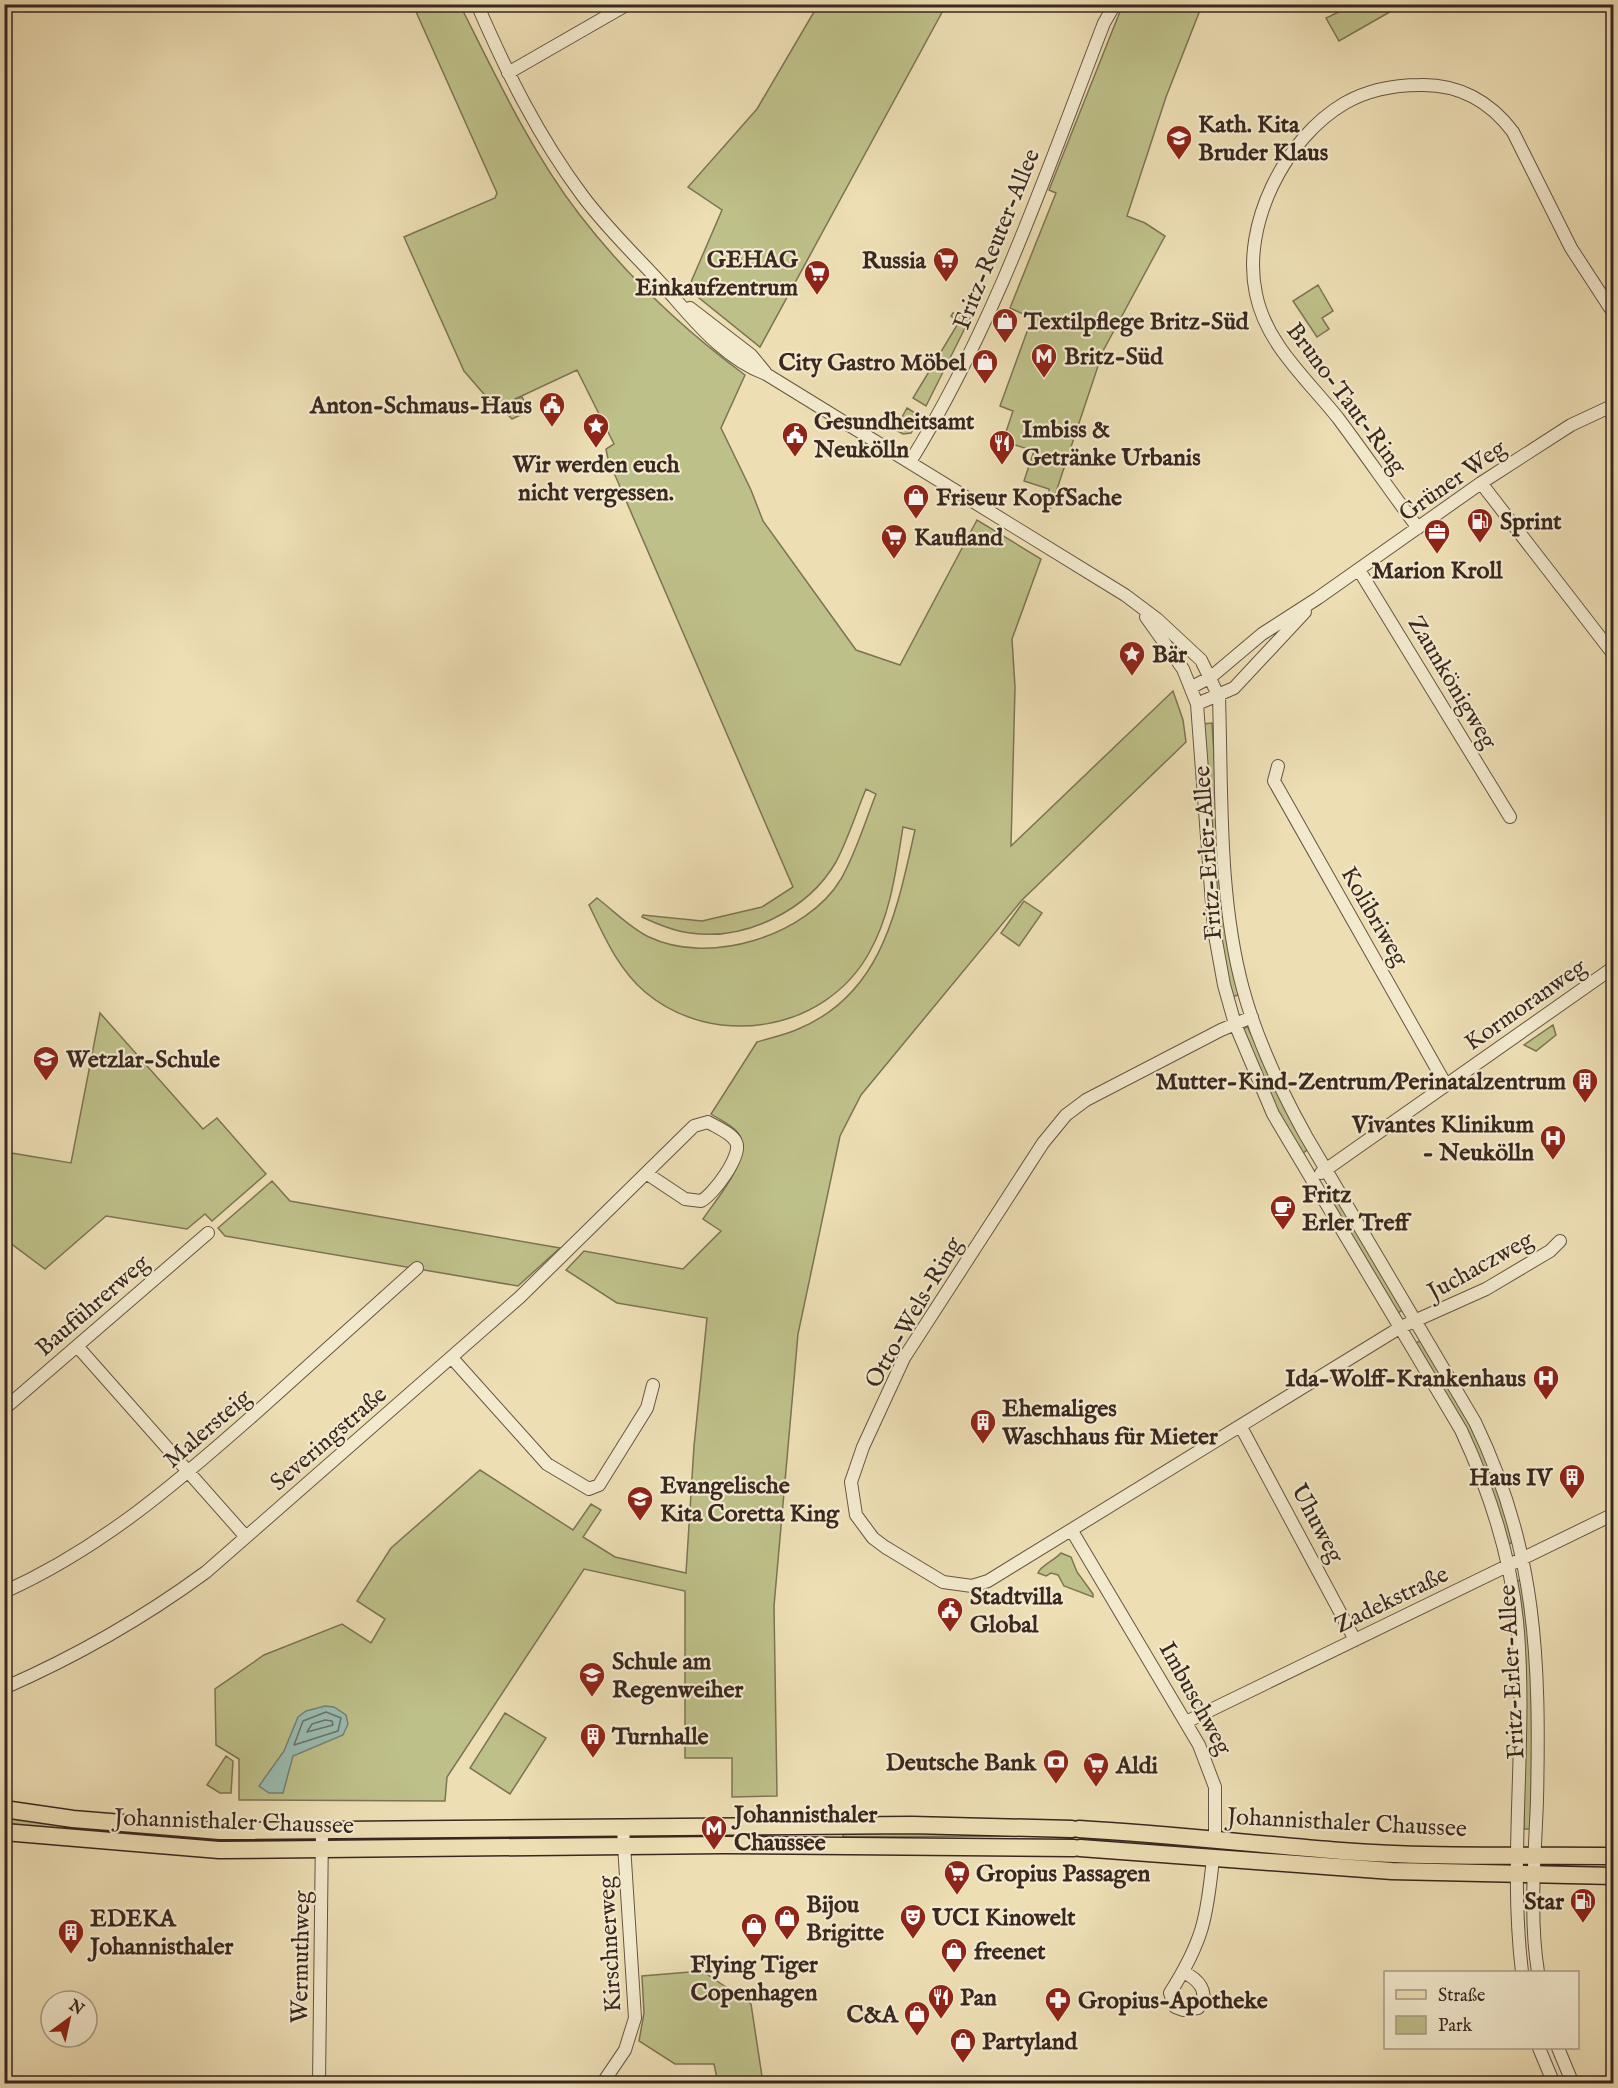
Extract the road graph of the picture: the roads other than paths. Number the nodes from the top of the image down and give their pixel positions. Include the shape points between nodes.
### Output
1 (477, 4) edge
2 (628, 4) edge
3 (1108, 4) edge
4 (1116, 4) edge
5 (1104, 23) junction
6 (508, 73) junction
7 (1614, 314) edge
8 (1614, 405) edge
9 (910, 462) junction
10 (1481, 483) junction
11 (1418, 528) junction
12 (1359, 570) junction
13 (1318, 598) junction
14 (1136, 604) junction
15 (1614, 655) edge
16 (1211, 677) junction
17 (1192, 687) junction
18 (1219, 697) junction
19 (1197, 704) junction
20 (1278, 766) dead end
21 (1510, 818) dead end
22 (1614, 967) edge
23 (1252, 1017) junction
24 (1235, 1024) junction
25 (1446, 1085) junction
26 (1326, 1170) junction
27 (646, 1173) junction
28 (1313, 1179) junction
29 (208, 1233) dead end
30 (1560, 1241) dead end
31 (417, 1268) dead end
32 (1418, 1321) junction
33 (1401, 1327) junction
34 (77, 1346) junction
35 (452, 1358) junction
36 (653, 1384) dead end
37 (4, 1409) edge
38 (1241, 1427) junction
39 (190, 1472) junction
40 (1614, 1514) edge
41 (1072, 1531) junction
42 (246, 1537) junction
43 (1524, 1557) junction
44 (1508, 1566) junction
45 (4, 1592) edge
46 (1355, 1640) junction
47 (4, 1688) edge
48 (1186, 1722) junction
49 (4, 1809) edge
50 (117, 1823) junction
51 (623, 1828) junction
52 (322, 1831) junction
53 (4, 1832) edge
54 (1215, 1838) junction
55 (116, 1842) junction
56 (624, 1846) junction
57 (322, 1849) junction
58 (1518, 1854) junction
59 (1535, 1854) junction
60 (1614, 1856) edge
61 (1213, 1858) junction
62 (1526, 1875) junction
63 (1614, 1876) edge
64 (1522, 1971) edge
65 (1538, 1971) edge
66 (1183, 1972) junction
67 (1539, 2049) edge
68 (1558, 2049) edge
69 (1569, 2082) edge
70 (319, 2084) edge
71 (602, 2084) edge
72 (1554, 2084) edge

1 - 6 street
2 - 6 street
3 - 5 street, Fritz-Reuter-Allee
4 - 5 street, Fritz-Reuter-Allee
5 - 9 street, Fritz-Reuter-Allee via 994,304 964,367
6 - 9 street via 582,196 689,316 750,368
7 - 11 street, Bruno-Taut-Ring via 1565,238 1520,143 1504,120 1482,101 1438,86 1389,87 1344,104 1308,135 1272,187 1257,226 1252,262 1259,306 1278,346
8 - 10 street, Grüner Weg via 1571,425
9 - 14 street
10 - 11 street, Grüner Weg
10 - 15 street
11 - 12 street, Grüner Weg
12 - 13 street, Grüner Weg
12 - 21 street, Zaunkönigweg
13 - 16 street, Grüner Weg via 1262,634
13 - 18 street, Grüner Weg via 1234,688
14 - 16 street, Fritz-Erler-Allee via 1201,660
14 - 17 street, Fritz-Erler-Allee via 1168,645
16 - 17 street
16 - 18 street, Fritz-Erler-Allee
17 - 19 street, Fritz-Erler-Allee
18 - 19 street
18 - 23 street, Fritz-Erler-Allee via 1227,899 1235,954
19 - 24 street, Fritz-Erler-Allee via 1214,930
20 - 25 street, Kolibriweg via 1274,781
22 - 25 street, Kormoranweg
23 - 24 street, Otto-Wels-Ring
23 - 26 street, Fritz-Erler-Allee via 1280,1089
24 - 28 street, Fritz-Erler-Allee via 1274,1114
24 - 41 street, Otto-Wels-Ring via 1086,1100 1056,1125 919,1333 892,1383 854,1472 853,1504 866,1530 885,1547 943,1582 972,1586 988,1581
25 - 26 street, Kormoranweg
26 - 28 street, Kormoranweg
26 - 32 street, Fritz-Erler-Allee
27 - 27 street, Severingstraße via 701,1122 711,1124 737,1143 735,1158 718,1185 701,1201 689,1201
27 - 35 street, Severingstraße via 559,1261
28 - 33 street, Fritz-Erler-Allee
29 - 34 street, Bauführerweg
30 - 32 street, Juchaczweg via 1486,1289
31 - 39 street, Malersteig
32 - 33 street
32 - 43 street, Fritz-Erler-Allee via 1495,1463
33 - 38 street, Otto-Wels-Ring
33 - 44 street, Fritz-Erler-Allee via 1439,1389 1480,1471
34 - 37 street, Bauführerweg
34 - 39 street
35 - 36 street via 547,1464 589,1489 599,1485 647,1408
35 - 42 street, Severingstraße
38 - 41 street, Otto-Wels-Ring
38 - 46 street, Uhuweg
39 - 42 street
39 - 45 street, Malersteig via 130,1520 76,1556
40 - 43 street, Zadekstraße
41 - 48 street, Imbuschweg
42 - 47 street, Severingstraße via 206,1572 140,1618
43 - 44 street, Zadekstraße
43 - 59 street, Fritz-Erler-Allee via 1536,1663
44 - 46 street, Zadekstraße
44 - 58 street, Fritz-Erler-Allee via 1517,1619 1520,1674
46 - 48 street, Zadekstraße
48 - 54 street, Imbuschweg via 1215,1787
49 - 50 main road, Johannisthaler Chaussee
50 - 52 main road, Johannisthaler Chaussee via 220,1831
50 - 55 main road
51 - 52 main road, Johannisthaler Chaussee
51 - 54 main road, Johannisthaler Chaussee via 912,1825 1076,1829
51 - 56 street, Kirschnerweg
52 - 57 street, Wermuthweg
53 - 55 main road, Johannisthaler Chaussee
54 - 58 main road, Johannisthaler Chaussee via 1352,1851
54 - 61 main road, Imbuschweg
55 - 57 main road, Johannisthaler Chaussee via 219,1850
56 - 57 main road, Johannisthaler Chaussee
56 - 61 main road, Johannisthaler Chaussee via 1077,1848
56 - 71 street, Kirschnerweg via 635,2018 626,2050
57 - 70 street, Wermuthweg
58 - 59 main road, Johannisthaler Chaussee
58 - 62 street, Fritz-Erler-Allee
59 - 60 main road, Johannisthaler Chaussee
59 - 62 street, Fritz-Erler-Allee
61 - 62 main road, Johannisthaler Chaussee
61 - 66 street, Imbuschweg via 1206,1919
62 - 63 main road, Johannisthaler Chaussee
62 - 64 street, Fritz-Erler-Allee
62 - 65 street, Fritz-Erler-Allee
66 - 66 street, Imbuschweg via 1201,1984 1204,1995 1198,2008 1175,2007 1170,1993
67 - 72 street
68 - 69 street

